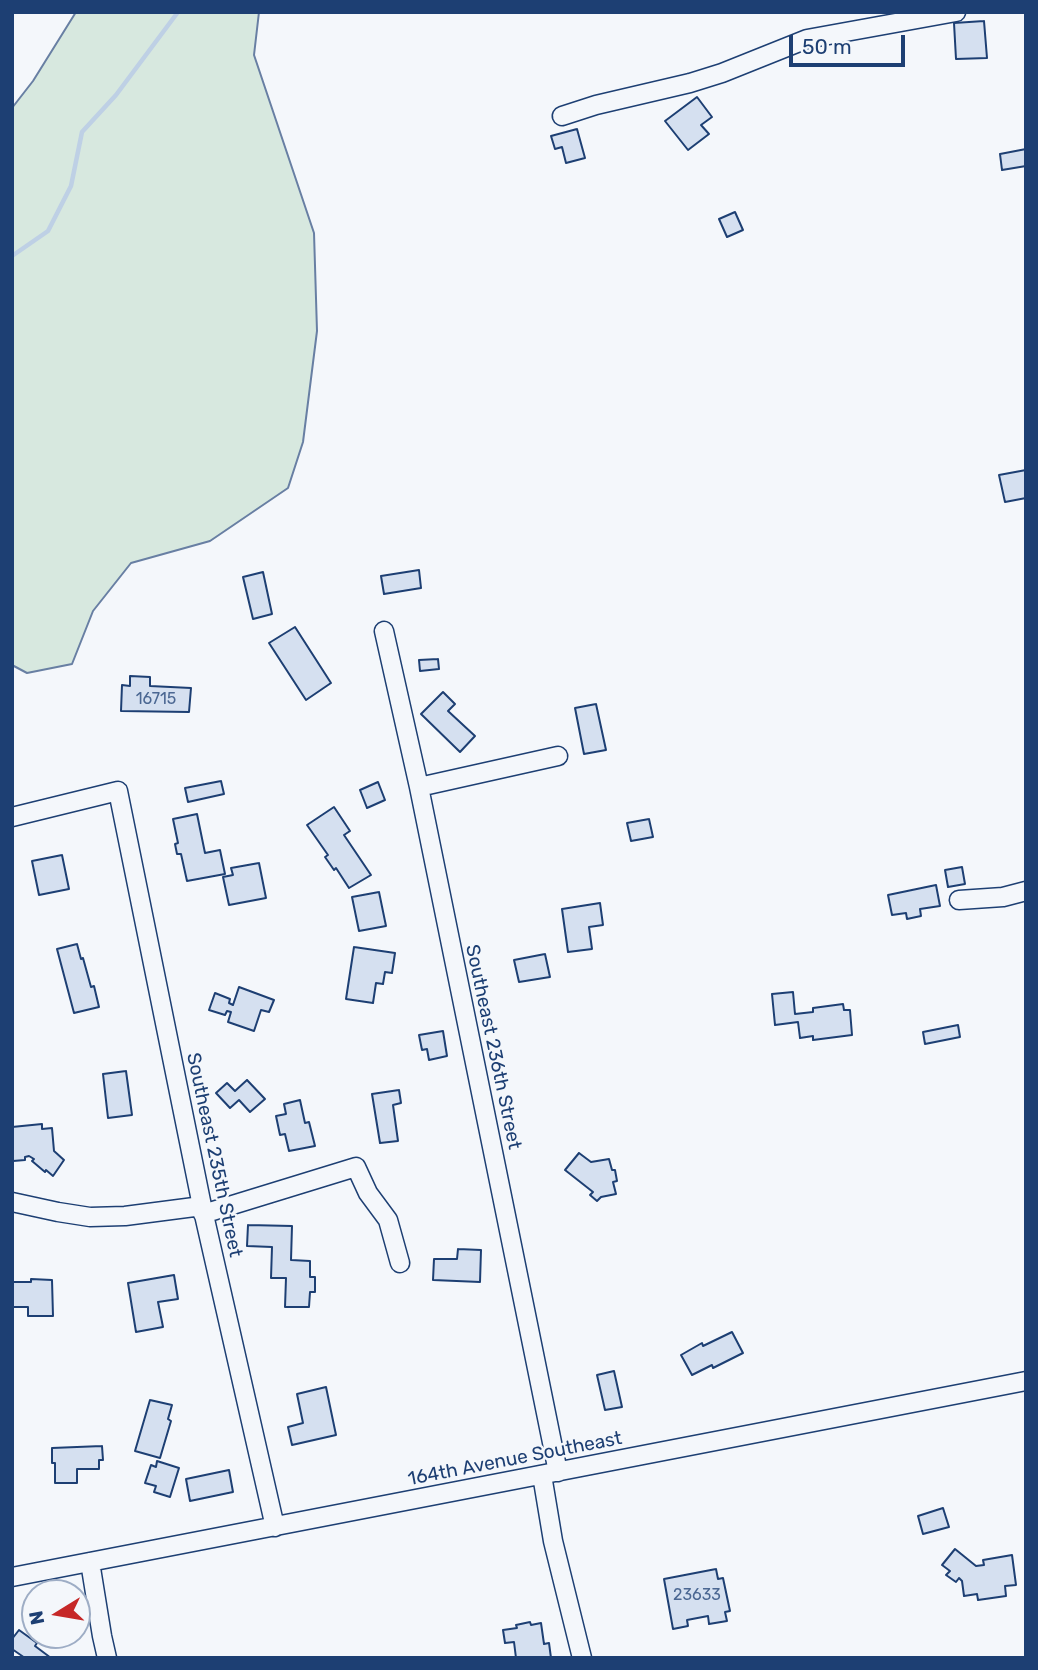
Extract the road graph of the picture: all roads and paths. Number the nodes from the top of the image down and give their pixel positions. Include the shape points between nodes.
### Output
1 (956, 12) edge
2 (562, 116) dead end
3 (384, 631) dead end
4 (558, 756) dead end
5 (419, 787) junction
6 (12, 817) edge
7 (1026, 891) edge
8 (959, 900) dead end
9 (12, 1202) edge
10 (203, 1210) junction
11 (400, 1263) dead end
12 (1026, 1381) edge
13 (550, 1473) junction
14 (275, 1527) junction
15 (90, 1562) junction
16 (12, 1577) edge
17 (107, 1658) edge
18 (582, 1658) edge

1 - 2 street via 807,39 691,83
3 - 5 street, Southeast 236th Street
4 - 5 street
5 - 13 street, Southeast 236th Street
6 - 10 street, Southeast 235th Street via 118,791
7 - 8 street
9 - 10 street via 90,1217
10 - 11 street via 356,1167 388,1220
10 - 14 street, Southeast 235th Street
12 - 13 street, 164th Avenue Southeast
13 - 14 street, 164th Avenue Southeast
13 - 18 street, Southeast 236th Street via 553,1541
14 - 15 street, 164th Avenue Southeast
15 - 16 street, 164th Avenue Southeast
15 - 17 street

